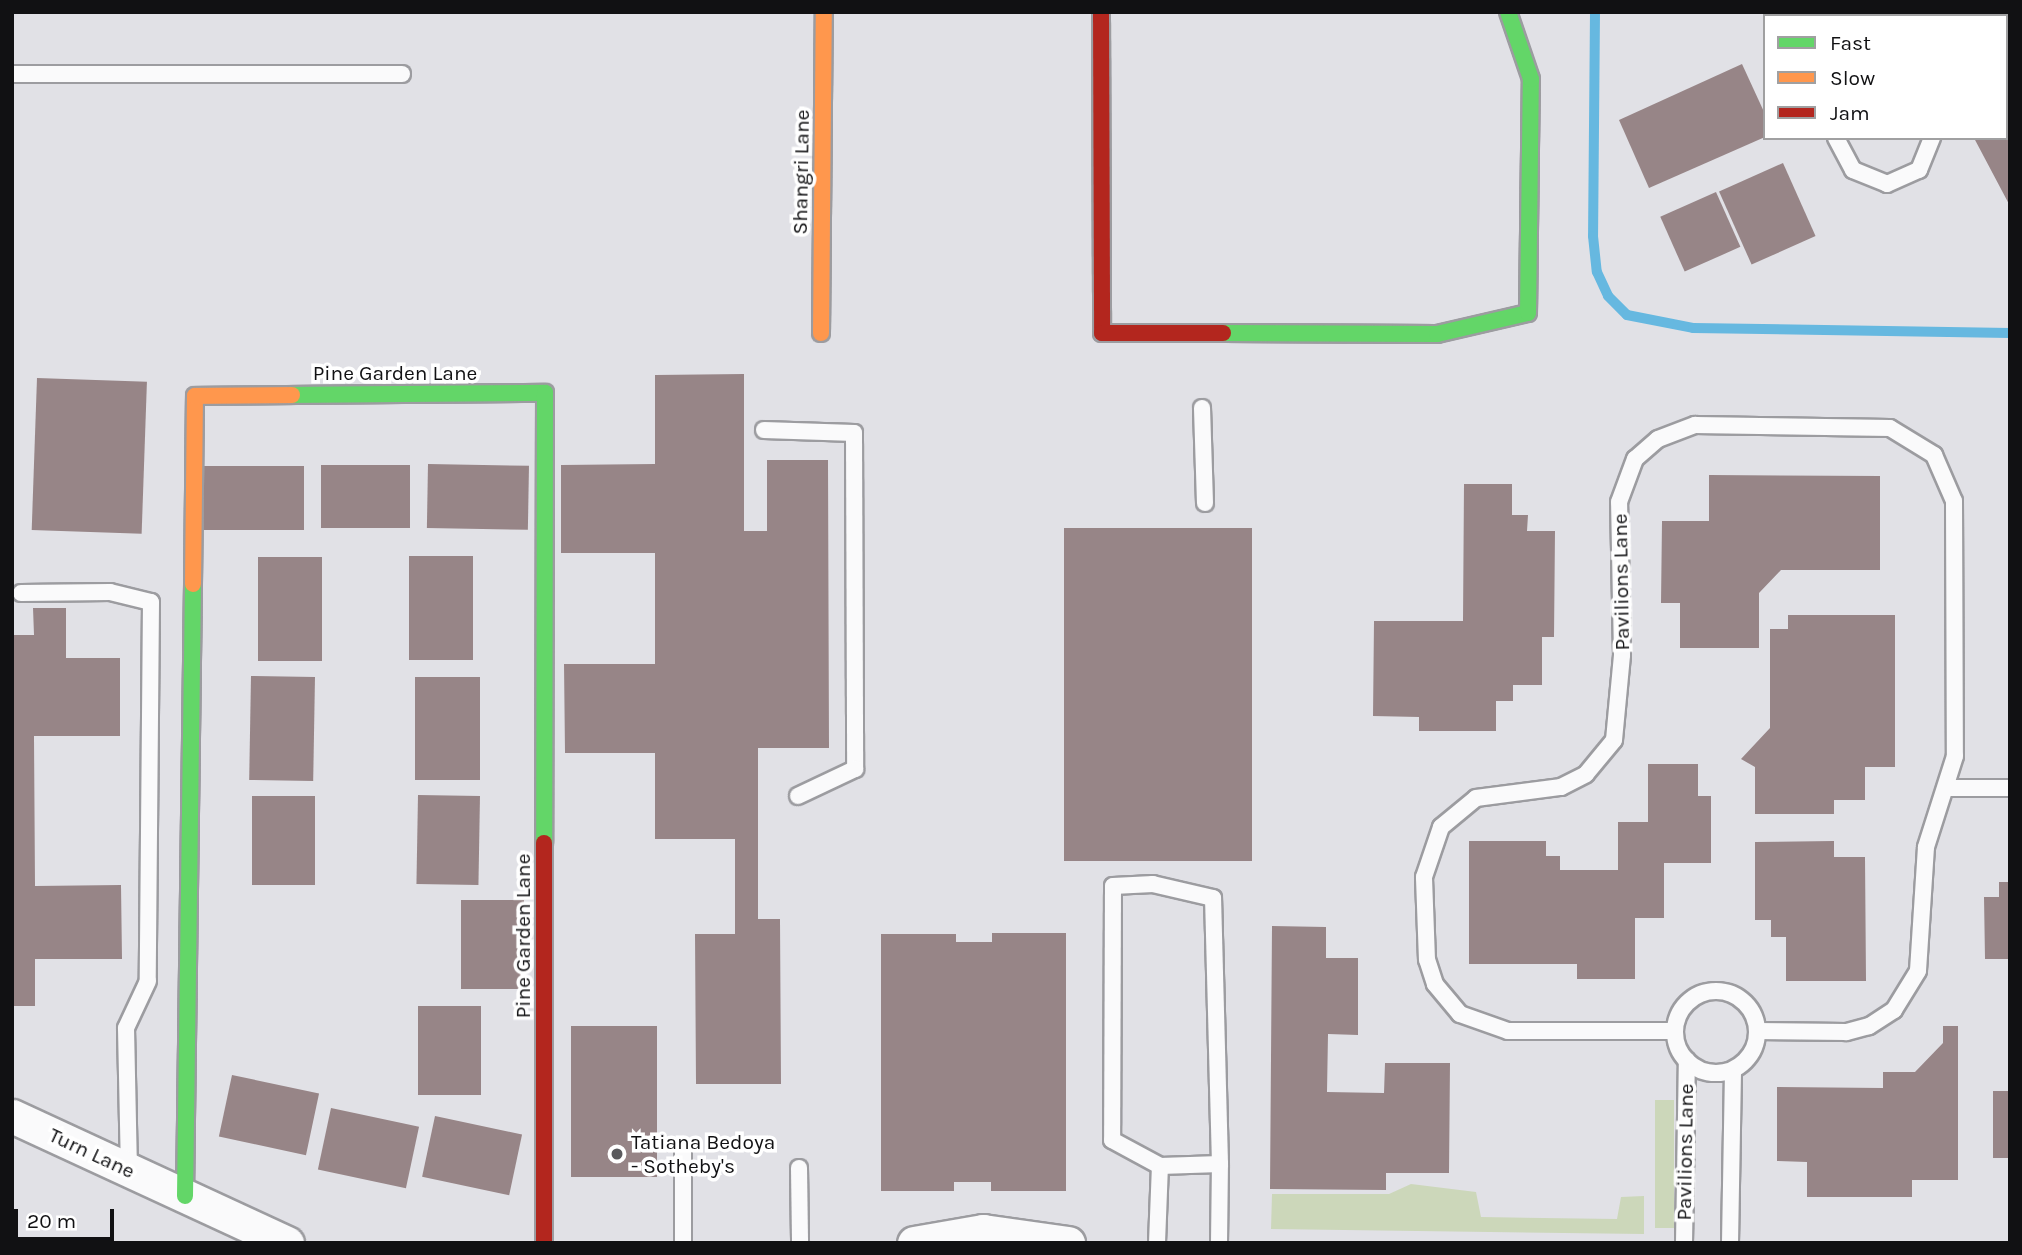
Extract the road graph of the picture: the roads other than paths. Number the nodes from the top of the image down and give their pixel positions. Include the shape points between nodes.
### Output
1 (824, 12) edge
2 (1101, 12) edge
3 (1508, 12) edge
4 (12, 74) edge
5 (402, 74) dead end
6 (1837, 140) edge
7 (1931, 140) edge
8 (821, 333) dead end
9 (1202, 408) dead end
10 (764, 430) dead end
11 (1205, 503) dead end
12 (21, 593) dead end
13 (1949, 788) junction
14 (2010, 788) edge
15 (798, 796) dead end
16 (1674, 1031) junction
17 (1757, 1031) junction
18 (1687, 1060) junction
19 (1732, 1070) junction
20 (12, 1116) edge
21 (683, 1149) dead end
22 (1220, 1164) junction
23 (1160, 1166) junction
24 (799, 1168) dead end
25 (129, 1170) junction
26 (185, 1196) junction
27 (982, 1237) edge
28 (287, 1243) edge
29 (544, 1243) edge
30 (682, 1243) edge
31 (800, 1243) edge
32 (914, 1243) edge
33 (1068, 1243) edge
34 (1157, 1243) edge
35 (1219, 1243) edge
36 (1684, 1243) edge
37 (1730, 1243) edge

1 - 8 street, Shangri Lane
2 - 3 street via 1102,333 1437,334 1528,313 1531,79
4 - 5 lane
6 - 7 lane via 1853,170 1887,184 1919,170
9 - 11 lane
10 - 15 lane via 854,433 855,769
12 - 25 lane via 110,592 152,601 148,981 126,1028
13 - 14 lane
13 - 16 lane, Pavilions Lane via 1955,756 1954,500 1934,455 1914,438 1872,425 1695,425 1658,439 1635,459 1619,502 1622,654 1614,740 1587,774 1561,787 1496,792 1457,810 1441,827 1424,877 1427,960 1435,984 1460,1014 1508,1031
13 - 17 lane, Pavilions Lane via 1926,847 1922,949 1910,991 1869,1026 1846,1032
16 - 17 lane via 1688,1002 1716,991 1745,1003
16 - 18 lane
17 - 19 lane via 1748,1059
18 - 19 lane via 1704,1072
18 - 36 lane, Pavilions Lane
19 - 37 lane
20 - 25 street, Turn Lane
21 - 30 lane
22 - 23 lane
22 - 23 lane via 1213,898 1153,884 1113,886 1112,1140
22 - 35 lane
23 - 34 lane
24 - 31 lane
25 - 26 street, Turn Lane
26 - 28 street, Turn Lane
26 - 29 street, Pine Garden Lane via 195,396 545,393
27 - 32 street
27 - 33 street

